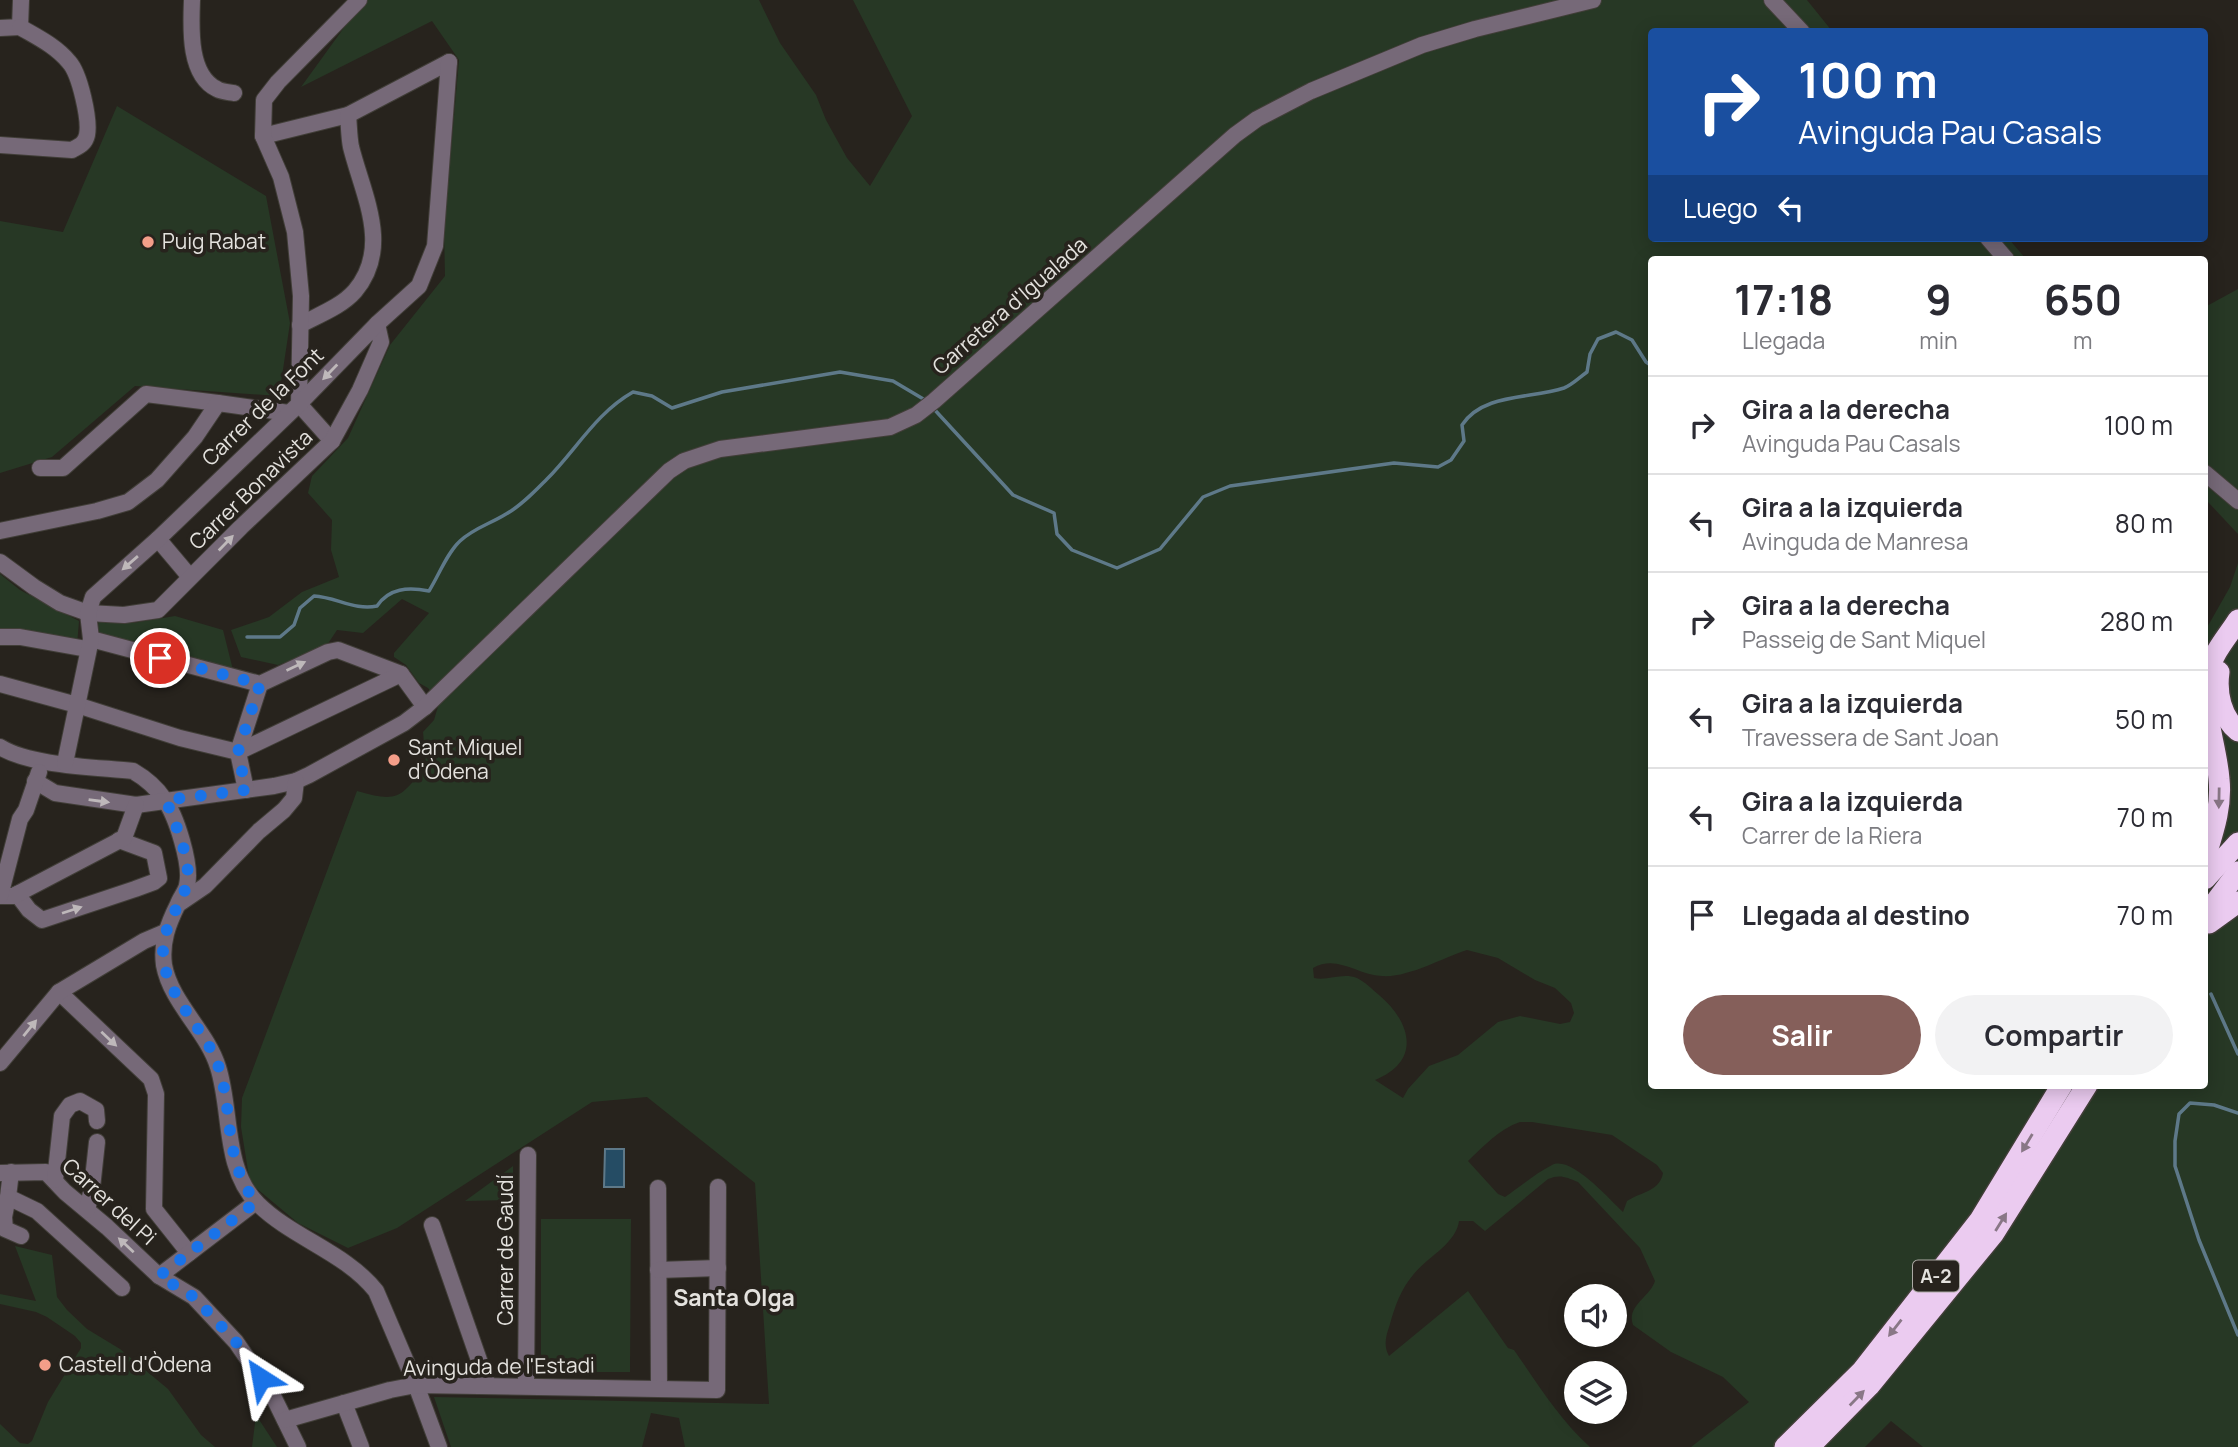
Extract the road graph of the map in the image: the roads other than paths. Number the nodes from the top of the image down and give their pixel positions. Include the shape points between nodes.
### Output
1 (21, 0) edge
2 (192, 0) edge
3 (359, 0) edge
4 (1593, 0) edge
5 (1772, 0) edge
6 (20, 27) junction
7 (0, 28) edge
8 (1798, 28) edge
9 (234, 93) dead end
10 (348, 115) junction
11 (263, 136) junction
12 (0, 145) edge
13 (1991, 242) edge
14 (2003, 256) edge
15 (377, 324) junction
16 (300, 325) junction
17 (218, 403) junction
18 (294, 409) junction
19 (332, 442) junction
20 (40, 468) dead end
21 (2208, 476) edge
22 (2238, 501) edge
23 (0, 531) edge
24 (158, 539) junction
25 (0, 562) edge
26 (190, 577) junction
27 (88, 613) junction
28 (2238, 620) edge
29 (0, 637) edge
30 (2226, 638) junction
31 (89, 644) junction
32 (401, 674) junction
33 (2208, 680) edge
34 (0, 684) edge
35 (260, 684) junction
36 (77, 705) junction
37 (425, 707) junction
38 (2208, 712) edge
39 (2238, 731) edge
40 (0, 747) edge
41 (238, 752) junction
42 (43, 760) junction
43 (65, 763) junction
44 (35, 781) junction
45 (296, 781) junction
46 (246, 790) junction
47 (166, 800) junction
48 (136, 805) junction
49 (119, 840) junction
50 (2238, 843) edge
51 (2208, 848) edge
52 (2238, 872) edge
53 (2208, 876) edge
54 (17, 894) junction
55 (0, 896) edge
56 (2238, 902) edge
57 (178, 904) junction
58 (2208, 912) edge
59 (2208, 924) edge
60 (165, 932) junction
61 (60, 992) junction
62 (0, 1063) edge
63 (2060, 1089) edge
64 (2084, 1089) edge
65 (97, 1121) dead end
66 (97, 1142) dead end
67 (528, 1156) dead end
68 (6, 1173) edge
69 (54, 1180) junction
70 (718, 1187) dead end
71 (658, 1188) dead end
72 (8, 1197) junction
73 (256, 1202) junction
74 (87, 1210) junction
75 (432, 1225) dead end
76 (20, 1236) dead end
77 (189, 1253) junction
78 (718, 1268) junction
79 (658, 1270) junction
80 (159, 1276) junction
81 (122, 1288) dead end
82 (416, 1385) junction
83 (488, 1386) junction
84 (526, 1386) junction
85 (659, 1388) junction
86 (344, 1403) junction
87 (285, 1420) junction
88 (298, 1447) edge
89 (361, 1447) edge
90 (439, 1447) edge
91 (1785, 1447) edge
92 (1810, 1447) edge

1 - 6 street
2 - 9 street via 192,39 200,71 217,89
3 - 11 street via 264,100
4 - 37 street, Carretera d'Igualada via 1422,45 1257,119 904,422 890,428 720,449 684,461
5 - 8 street
6 - 7 street
6 - 12 street via 51,45 70,63 81,84 87,134 83,144 72,150
10 - 11 street
10 - 15 street, Carrer de la Font via 449,62 435,246 419,286
10 - 16 street via 350,144 373,224 374,254 354,292
11 - 16 street via 281,177 295,232
13 - 14 street
15 -> 18 street, Carrer de la Font
15 - 19 street, Carrer Bonavista via 381,342
16 - 18 street
17 - 18 street
17 - 20 street via 146,394 63,468
17 - 23 street via 164,471 128,502
18 - 19 street
18 - 24 street, Carrer de la Font
26 -> 19 street, Carrer Bonavista
21 - 22 street
24 - 26 street
24 -> 27 street, Carrer de la Font via 93,597
25 - 27 street, Carrer Bonavista via 51,598
26 - 27 street, Carrer Bonavista via 158,610 124,615
27 - 31 street
28 - 30 highway
29 - 31 street
30 -> 33 highway via 2212,661
30 - 39 highway via 2217,687 2224,712
31 - 35 street
31 - 36 street
35 -> 32 street via 338,650
32 - 37 street
32 - 41 street
34 - 36 street
35 - 41 street
36 - 41 street
36 - 43 street
37 - 45 street, Carretera d'Igualada
38 -> 51 highway via 2219,779 2218,815
40 - 42 street
41 - 46 street
42 - 43 street
42 - 44 street
43 - 47 street via 133,771
44 -> 48 street, Carretera d'Igualada via 55,793
44 - 55 street via 20,818
45 - 46 street, Carretera d'Igualada
45 - 57 street via 294,798 284,810 205,886
46 - 47 street, Carretera d'Igualada
47 - 48 street, Carretera d'Igualada
47 - 57 street via 186,864 187,884
48 - 49 street via 124,838
49 - 54 street
54 -> 49 street via 42,920 159,878 154,853
50 - 53 highway
52 - 58 highway
54 - 55 street
56 - 59 highway
57 - 60 street
60 - 61 street
60 - 73 street via 165,968 218,1065 230,1142 246,1189
62 -> 61 street
61 -> 77 street via 151,1079 156,1094 154,1209
63 -> 91 highway, A-2 via 1980,1220 1862,1371
92 -> 64 highway, A-2 via 1869,1386 1994,1233
65 - 69 street via 90,1104 70,1105 62,1116
66 - 74 street
67 - 84 street, Carrer de Gaudí
68 - 69 street, Carrer del Pi via 46,1172
68 - 72 street
69 - 74 street, Carrer del Pi
70 - 78 street
71 - 79 street
72 - 76 street via 5,1229
72 - 81 street via 37,1211
73 - 77 street
73 - 82 street via 367,1280 382,1302
80 -> 74 street, Carrer del Pi
75 - 83 street
77 - 80 street
78 - 79 street
78 - 85 street, Avinguda de l'Estadi via 717,1390
79 - 85 street
80 - 87 street, Carrer del Pi via 194,1297 236,1342
82 - 83 street, Avinguda de l'Estadi
82 - 86 street, Avinguda de l'Estadi
82 - 90 street
83 - 84 street, Avinguda de l'Estadi
84 - 85 street, Avinguda de l'Estadi
86 - 87 street, Avinguda de l'Estadi
86 - 89 street
87 - 88 street, Carrer del Pi

